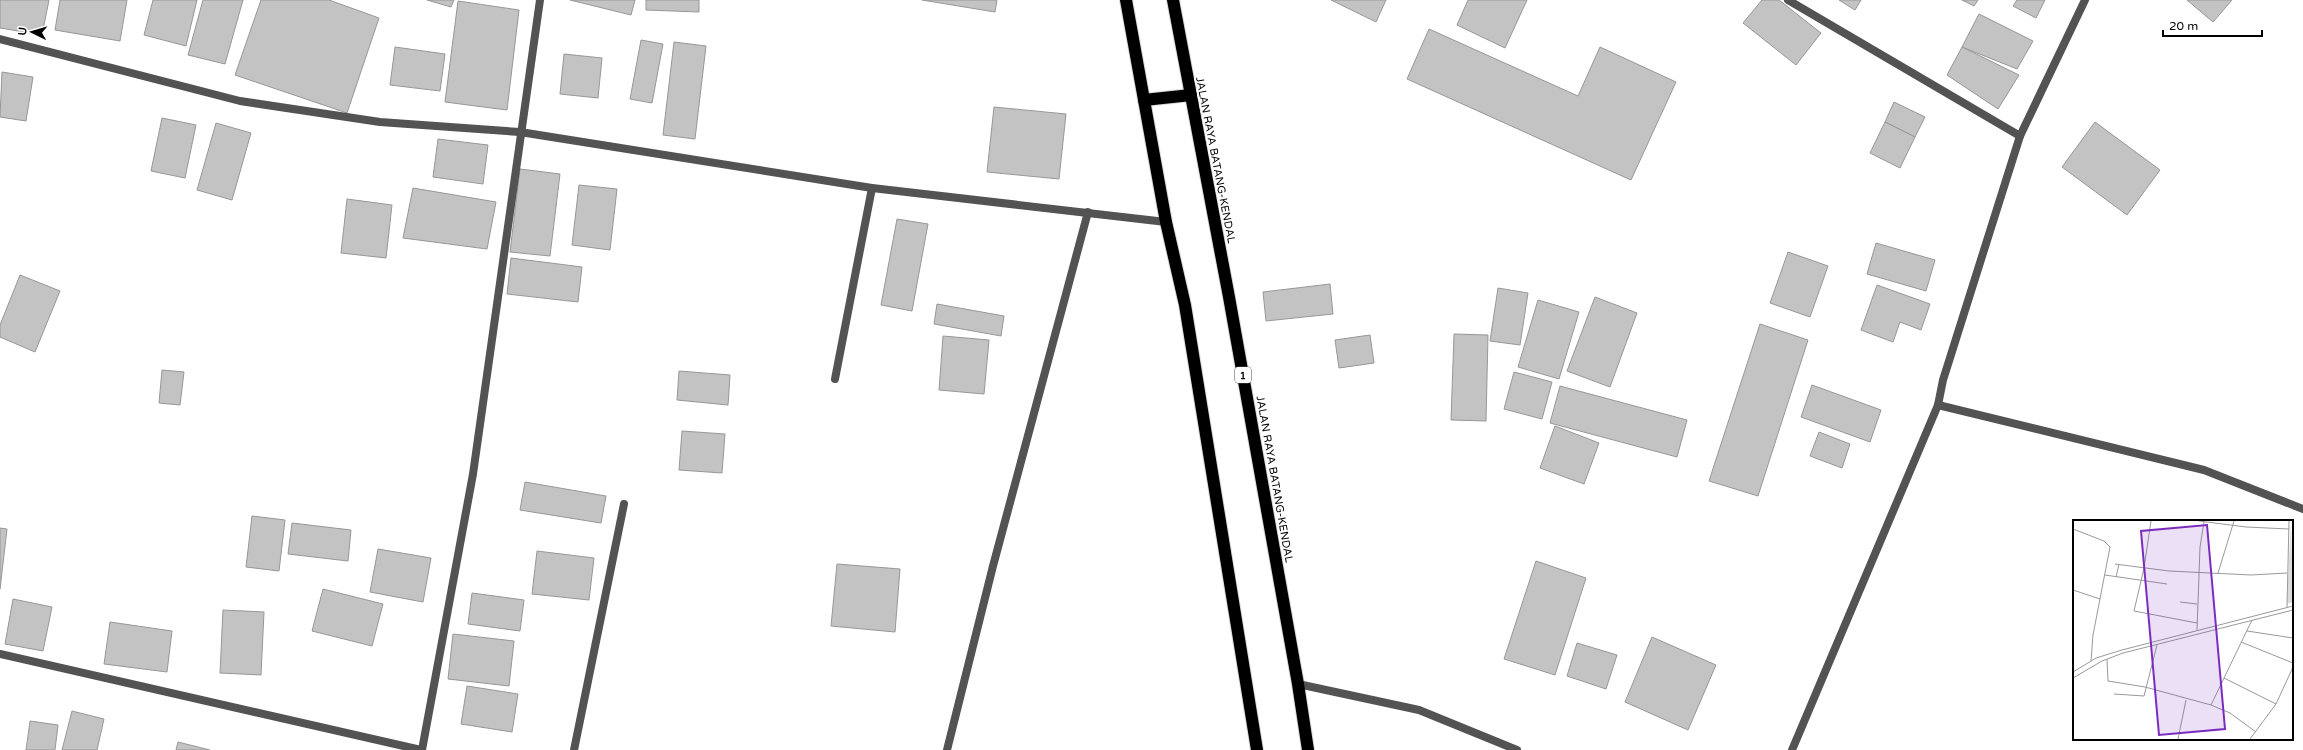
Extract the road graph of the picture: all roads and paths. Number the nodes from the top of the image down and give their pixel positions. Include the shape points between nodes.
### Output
1 (540, 0) edge
2 (1126, 0) edge
3 (1173, 0) edge
4 (1788, 0) edge
5 (2085, 0) edge
6 (0, 40) edge
7 (1191, 95) junction
8 (1144, 100) junction
9 (520, 132) junction
10 (2020, 136) junction
11 (872, 188) junction
12 (1088, 212) junction
13 (1166, 222) junction
14 (835, 379) dead end
15 (1938, 405) junction
16 (624, 504) dead end
17 (2303, 509) edge
18 (0, 654) edge
19 (1298, 684) junction
20 (421, 750) edge
21 (574, 750) edge
22 (947, 750) edge
23 (1258, 750) edge
24 (1308, 750) edge
25 (1517, 750) edge
26 (1792, 750) edge

1 - 9 street
2 - 8 highway
3 - 7 highway, JALAN RAYA BATANG-KENDAL / 1
4 - 10 street
5 - 10 street
6 - 9 street via 240,101 380,122
7 - 8 highway
7 - 19 highway, JALAN RAYA BATANG-KENDAL / 1
8 - 13 highway
9 - 11 street
9 - 20 street via 473,474
10 - 15 street via 1943,380
11 - 12 street
11 - 14 street
12 - 13 street
12 - 22 street via 993,566
13 - 23 highway via 1185,305
15 - 17 street via 2204,470
15 - 26 street
16 - 21 street
18 - 20 street
19 - 24 highway, JALAN RAYA BATANG-KENDAL / 1
19 - 25 street via 1419,710

